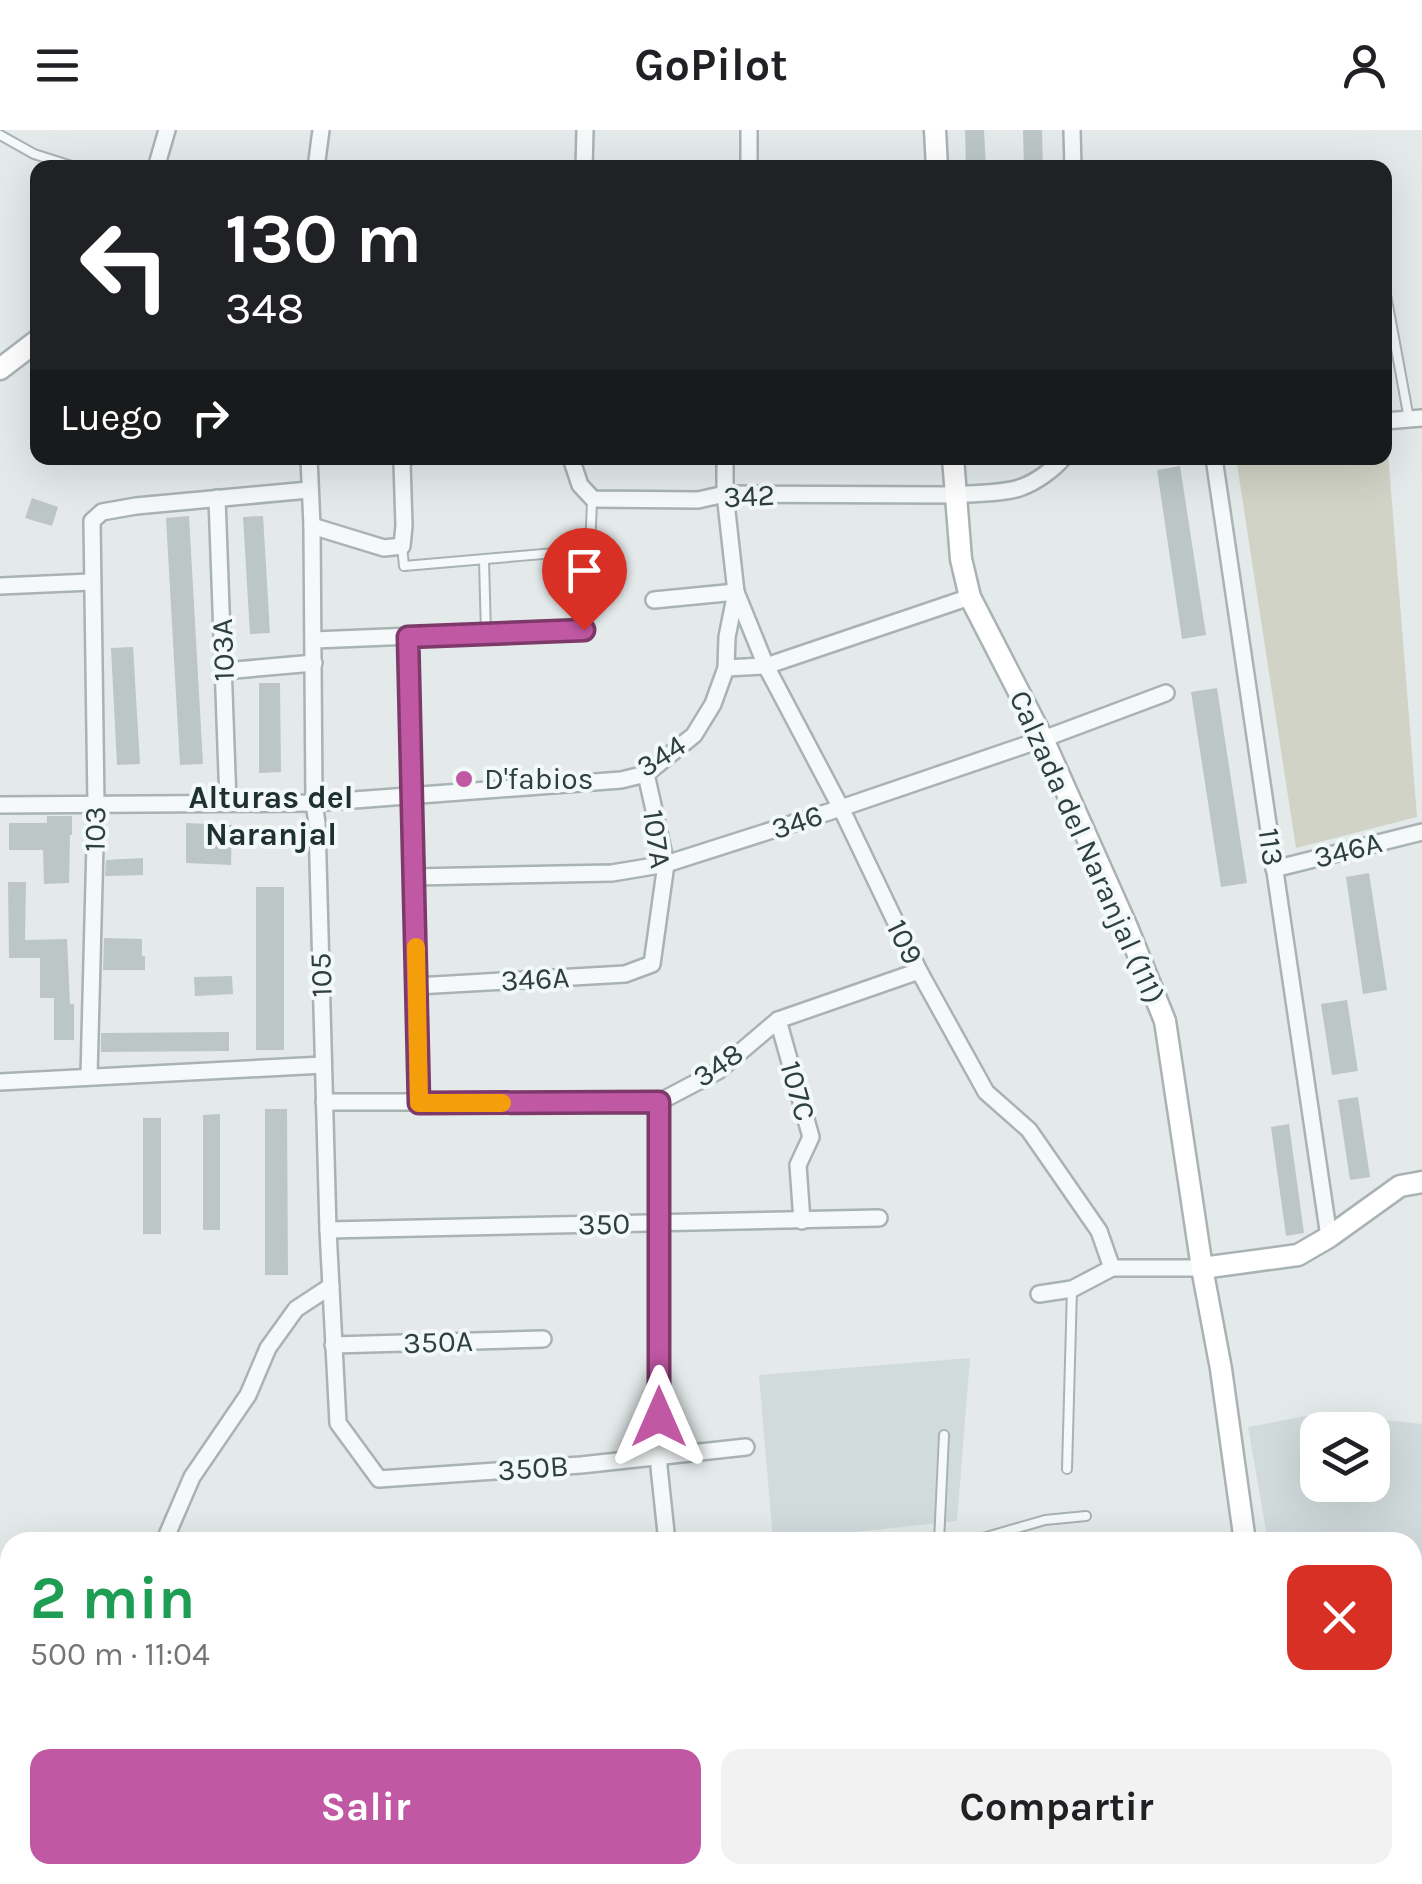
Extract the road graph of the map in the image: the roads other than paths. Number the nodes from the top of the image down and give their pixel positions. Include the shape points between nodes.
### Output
1 (167, 130) edge
2 (320, 130) edge
3 (585, 130) edge
4 (748, 130) edge
5 (935, 130) edge
6 (1072, 130) edge
7 (0, 135) edge
8 (53, 160) edge
9 (158, 160) edge
10 (317, 160) edge
11 (584, 160) edge
12 (749, 160) edge
13 (937, 160) edge
14 (1073, 160) edge
15 (1392, 317) edge
16 (30, 346) edge
17 (0, 369) edge
18 (1416, 418) edge
19 (308, 465) edge
20 (404, 465) edge
21 (573, 465) edge
22 (725, 465) edge
23 (952, 465) edge
24 (1056, 465) edge
25 (1215, 465) edge
26 (309, 490) junction
27 (725, 494) junction
28 (954, 494) junction
29 (217, 498) junction
30 (592, 499) junction
31 (312, 526) junction
32 (402, 546) junction
33 (484, 560) junction
34 (91, 582) junction
35 (0, 586) edge
36 (736, 592) junction
37 (970, 598) junction
38 (654, 600) dead end
39 (584, 630) dead end
40 (486, 634) junction
41 (408, 637) junction
42 (314, 640) junction
43 (314, 663) junction
44 (766, 666) junction
45 (726, 668) junction
46 (224, 671) junction
47 (1166, 693) dead end
48 (1043, 739) junction
49 (646, 774) junction
50 (411, 797) junction
51 (228, 802) junction
52 (314, 802) junction
53 (0, 805) edge
54 (96, 805) junction
55 (841, 808) junction
56 (1422, 832) edge
57 (666, 864) junction
58 (1274, 869) junction
59 (414, 877) junction
60 (652, 964) joint
61 (919, 971) junction
62 (416, 986) junction
63 (778, 1020) junction
64 (323, 1066) junction
65 (89, 1076) junction
66 (0, 1082) edge
67 (324, 1102) junction
68 (659, 1102) junction
69 (419, 1103) junction
70 (1422, 1182) edge
71 (879, 1218) dead end
72 (802, 1222) junction
73 (660, 1223) junction
74 (328, 1230) junction
75 (1329, 1237) junction
76 (1112, 1268) junction
77 (1202, 1268) junction
78 (331, 1286) junction
79 (1072, 1288) junction
80 (1039, 1294) dead end
81 (543, 1339) dead end
82 (334, 1345) junction
83 (944, 1435) dead end
84 (746, 1447) dead end
85 (659, 1456) junction
86 (1067, 1468) dead end
87 (379, 1480) joint
88 (1086, 1516) dead end
89 (168, 1532) edge
90 (666, 1532) edge
91 (939, 1532) edge
92 (1004, 1532) edge
93 (1244, 1532) edge

1 - 9 street
2 - 10 street
3 - 11 street
4 - 12 street
5 - 13 main road
6 - 14 street
7 - 8 lane
15 - 18 lane
16 - 17 main road
19 - 26 street, 105
20 - 32 street
21 - 30 street
22 - 27 street, 109
23 - 28 main road, Calzada del Naranjal (111)
24 - 28 street, 342 via 1022,488
25 - 58 street, 113
26 - 29 street
26 - 31 street, 105
27 - 28 street, 342
27 - 30 street, 342
27 - 36 street, 109
28 - 37 main road, Calzada del Naranjal (111)
29 - 34 street via 102,512 92,521
29 - 46 street, 103A
30 - 33 lane via 590,550
31 - 32 street via 384,548
31 - 42 street, 105
32 - 33 lane via 404,566
33 - 40 lane
34 - 35 street
34 - 54 street, 103
36 - 38 street
36 - 44 street, 109
36 - 45 street, 109
37 - 44 street
37 - 48 main road, Calzada del Naranjal (111)
39 - 40 street
40 - 41 street
41 - 42 street
41 - 50 street
42 - 43 street, 105
43 - 46 street
43 - 52 street, 105
44 - 45 street
44 - 55 street, 109
45 - 49 street, 344 via 694,735
46 - 51 street, 103A
47 - 48 street, 346
48 - 55 street, 346
48 - 77 main road, Calzada del Naranjal (111) via 1164,1021
49 - 50 street, 344
49 - 57 street, 107A
50 - 52 street, 344
50 - 59 street
51 - 52 street, 344
51 - 54 street, 344
52 - 64 street, 105
53 - 54 street, 344
54 - 65 street, 103
55 - 57 street, 346
55 - 61 street, 109
56 - 58 street, 346A
57 - 59 street, 346 via 612,873
57 - 60 street, 107A
58 - 75 street, 113
59 - 62 street
60 - 62 street, 346A via 625,974
61 - 63 street, 348
61 - 76 street, 109 via 986,1092 1029,1130 1099,1231
62 - 69 street
63 - 68 street, 348 via 718,1071
63 - 72 street, 107C via 811,1137 798,1164
64 - 65 street
64 - 67 street, 105
65 - 66 street
67 - 69 street, 348
67 - 74 street, 105
68 - 69 street, 348
68 - 73 street
70 - 75 main road via 1400,1186
71 - 72 street, 350
72 - 73 street, 350
73 - 74 street, 350
73 - 85 street
74 - 78 street, 105
75 - 77 main road via 1298,1255
76 - 77 street
76 - 79 street
77 - 93 main road, Calzada del Naranjal (111)
78 - 82 street, 105
78 - 89 street via 296,1308 268,1348 248,1395 192,1477
79 - 80 street
79 - 86 lane
81 - 82 street, 350A
82 - 87 street, 105 via 338,1423
83 - 91 lane
84 - 85 street, 350B
85 - 87 street, 350B
85 - 90 street
88 - 92 lane

